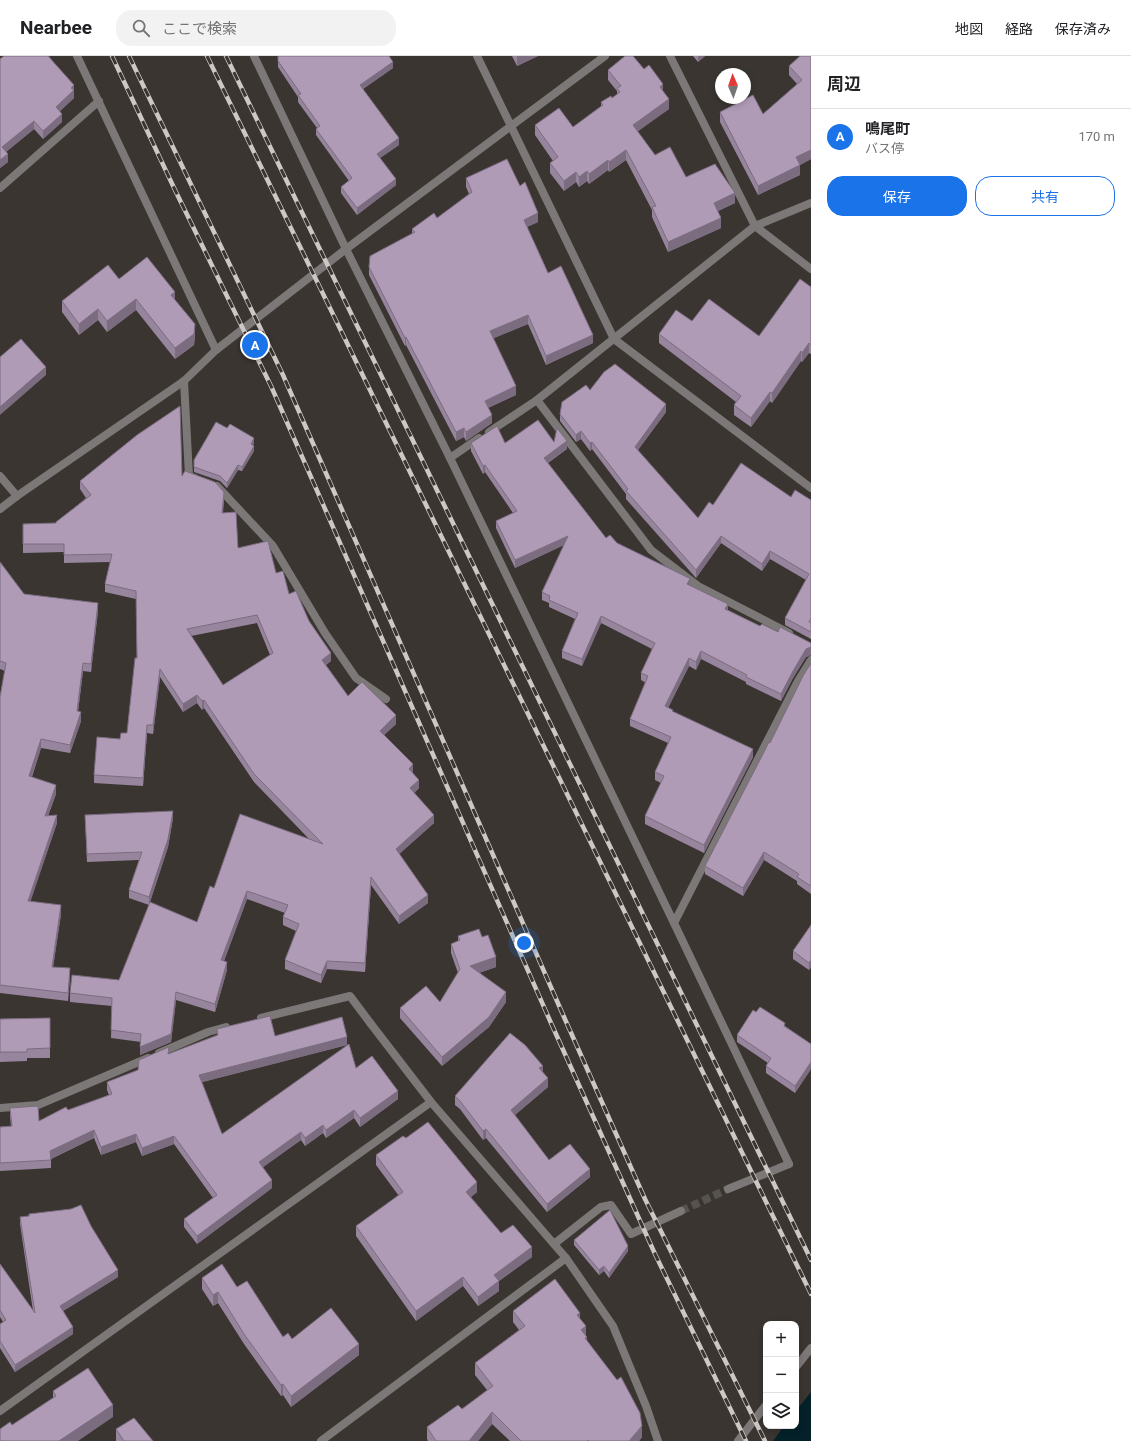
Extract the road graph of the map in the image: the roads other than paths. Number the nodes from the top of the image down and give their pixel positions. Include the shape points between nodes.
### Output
1 (77, 56) edge
2 (254, 56) edge
3 (477, 56) edge
4 (606, 56) edge
5 (670, 56) edge
6 (98, 102) junction
7 (511, 126) junction
8 (0, 188) edge
9 (811, 203) edge
10 (755, 226) junction
11 (346, 249) junction
12 (811, 269) edge
13 (614, 339) junction
14 (216, 350) junction
15 (184, 381) junction
16 (537, 400) junction
17 (450, 458) junction
18 (0, 476) edge
19 (811, 488) edge
20 (17, 496) junction
21 (0, 510) edge
22 (797, 638) edge
23 (811, 660) edge
24 (386, 699) dead end
25 (674, 923) junction
26 (253, 1020) edge
27 (230, 1026) edge
28 (431, 1102) junction
29 (0, 1108) edge
30 (728, 1189) tunnel mouth
31 (681, 1211) tunnel mouth
32 (554, 1244) junction
33 (566, 1258) junction
34 (811, 1348) edge
35 (799, 1363) edge
36 (763, 1409) edge
37 (0, 1411) edge
38 (321, 1441) edge
39 (658, 1441) edge
40 (738, 1441) edge

1 - 6 street
2 - 11 street
3 - 7 street
4 - 7 street
5 - 10 street
6 - 8 street
6 - 14 street
7 - 11 street
7 - 13 street
9 - 10 street
10 - 12 street
10 - 13 street
11 - 14 street
11 - 17 street
13 - 16 street
13 - 19 street
14 - 15 street
15 - 20 street
15 - 24 street via 189,476 218,486 273,546 325,633 356,678
16 - 17 street
16 - 22 street via 651,550 698,586
17 - 25 street
18 - 20 street
20 - 21 street
23 - 25 street
25 - 30 street via 789,1164
26 - 28 street via 350,996
27 - 29 street via 208,1032 38,1105
28 - 32 street
28 - 37 street
31 - 32 street via 631,1234 610,1205 601,1207
32 - 33 street
33 - 38 street
33 - 39 street via 613,1326
34 - 35 street
36 - 40 street

